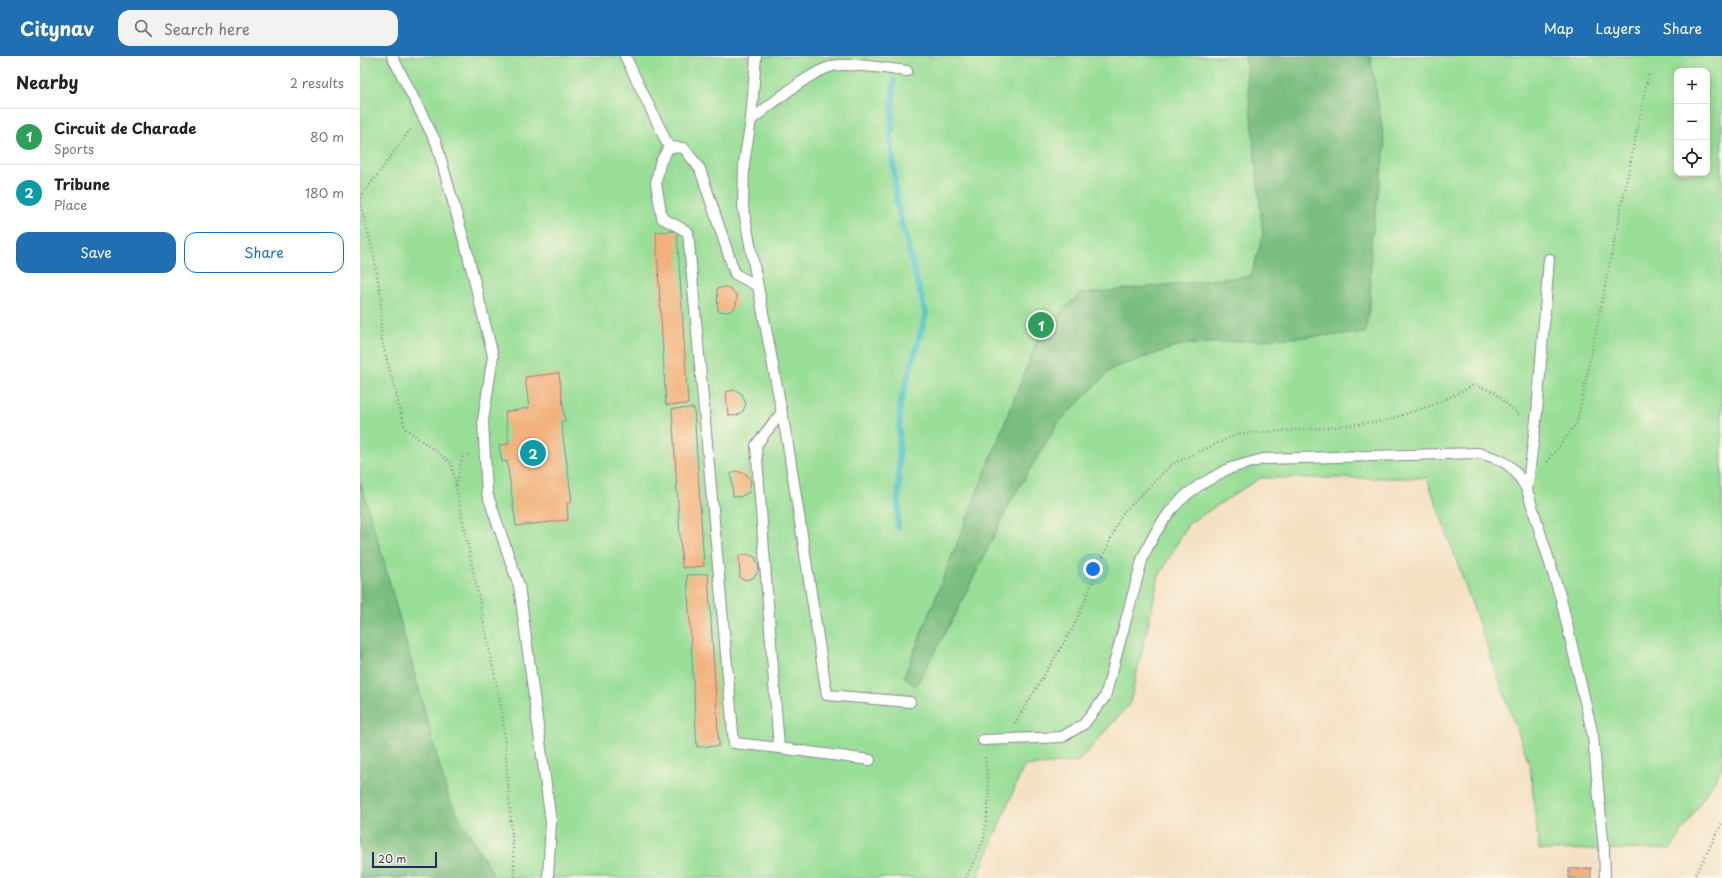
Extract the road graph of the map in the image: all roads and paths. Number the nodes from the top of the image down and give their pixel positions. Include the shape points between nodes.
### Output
1 (392, 56) edge
2 (625, 56) edge
3 (756, 56) edge
4 (907, 71) dead end
5 (1649, 72) dead end
6 (422, 114) junction
7 (751, 120) junction
8 (669, 147) junction
9 (360, 198) edge
10 (360, 202) edge
11 (1549, 259) dead end
12 (758, 286) junction
13 (782, 412) junction
14 (1535, 429) junction
15 (463, 454) dead end
16 (1545, 466) dead end
17 (456, 486) junction
18 (1527, 490) junction
19 (910, 702) dead end
20 (1006, 739) junction
21 (983, 740) joint
22 (779, 748) junction
23 (870, 760) dead end
24 (1722, 823) edge
25 (515, 878) edge
26 (548, 878) edge
27 (966, 878) edge
28 (1605, 878) edge
29 (1694, 878) edge

1 - 6 lane
2 - 8 lane
3 - 7 lane
4 - 7 lane via 834,65 816,73
5 - 16 path via 1577,423
6 - 9 path
6 - 26 lane via 436,142 493,356 483,421 487,492 519,586 551,822
7 - 12 lane via 744,163 743,207
8 - 12 lane via 684,148 700,169 735,274
8 - 22 lane via 660,163 656,183 662,218 688,232 734,743
10 - 17 path via 373,251 381,296 381,337 405,428 451,463
11 - 14 lane
12 - 13 lane
13 - 19 lane via 827,696
13 - 22 lane via 756,445
14 - 18 lane
14 - 20 path via 1494,392 1474,385 1438,403 1385,421 1238,434 1172,464 1121,514 1074,626
15 - 17 path
17 - 25 path via 503,716
18 - 20 lane via 1519,474 1508,464 1493,456 1478,453 1263,459 1230,469 1196,486 1163,519 1153,535 1143,557 1104,697 1084,724 1062,737
18 - 28 lane via 1561,599 1593,736
20 - 21 lane
21 - 27 path via 989,796 984,839
22 - 23 lane
24 - 29 path

